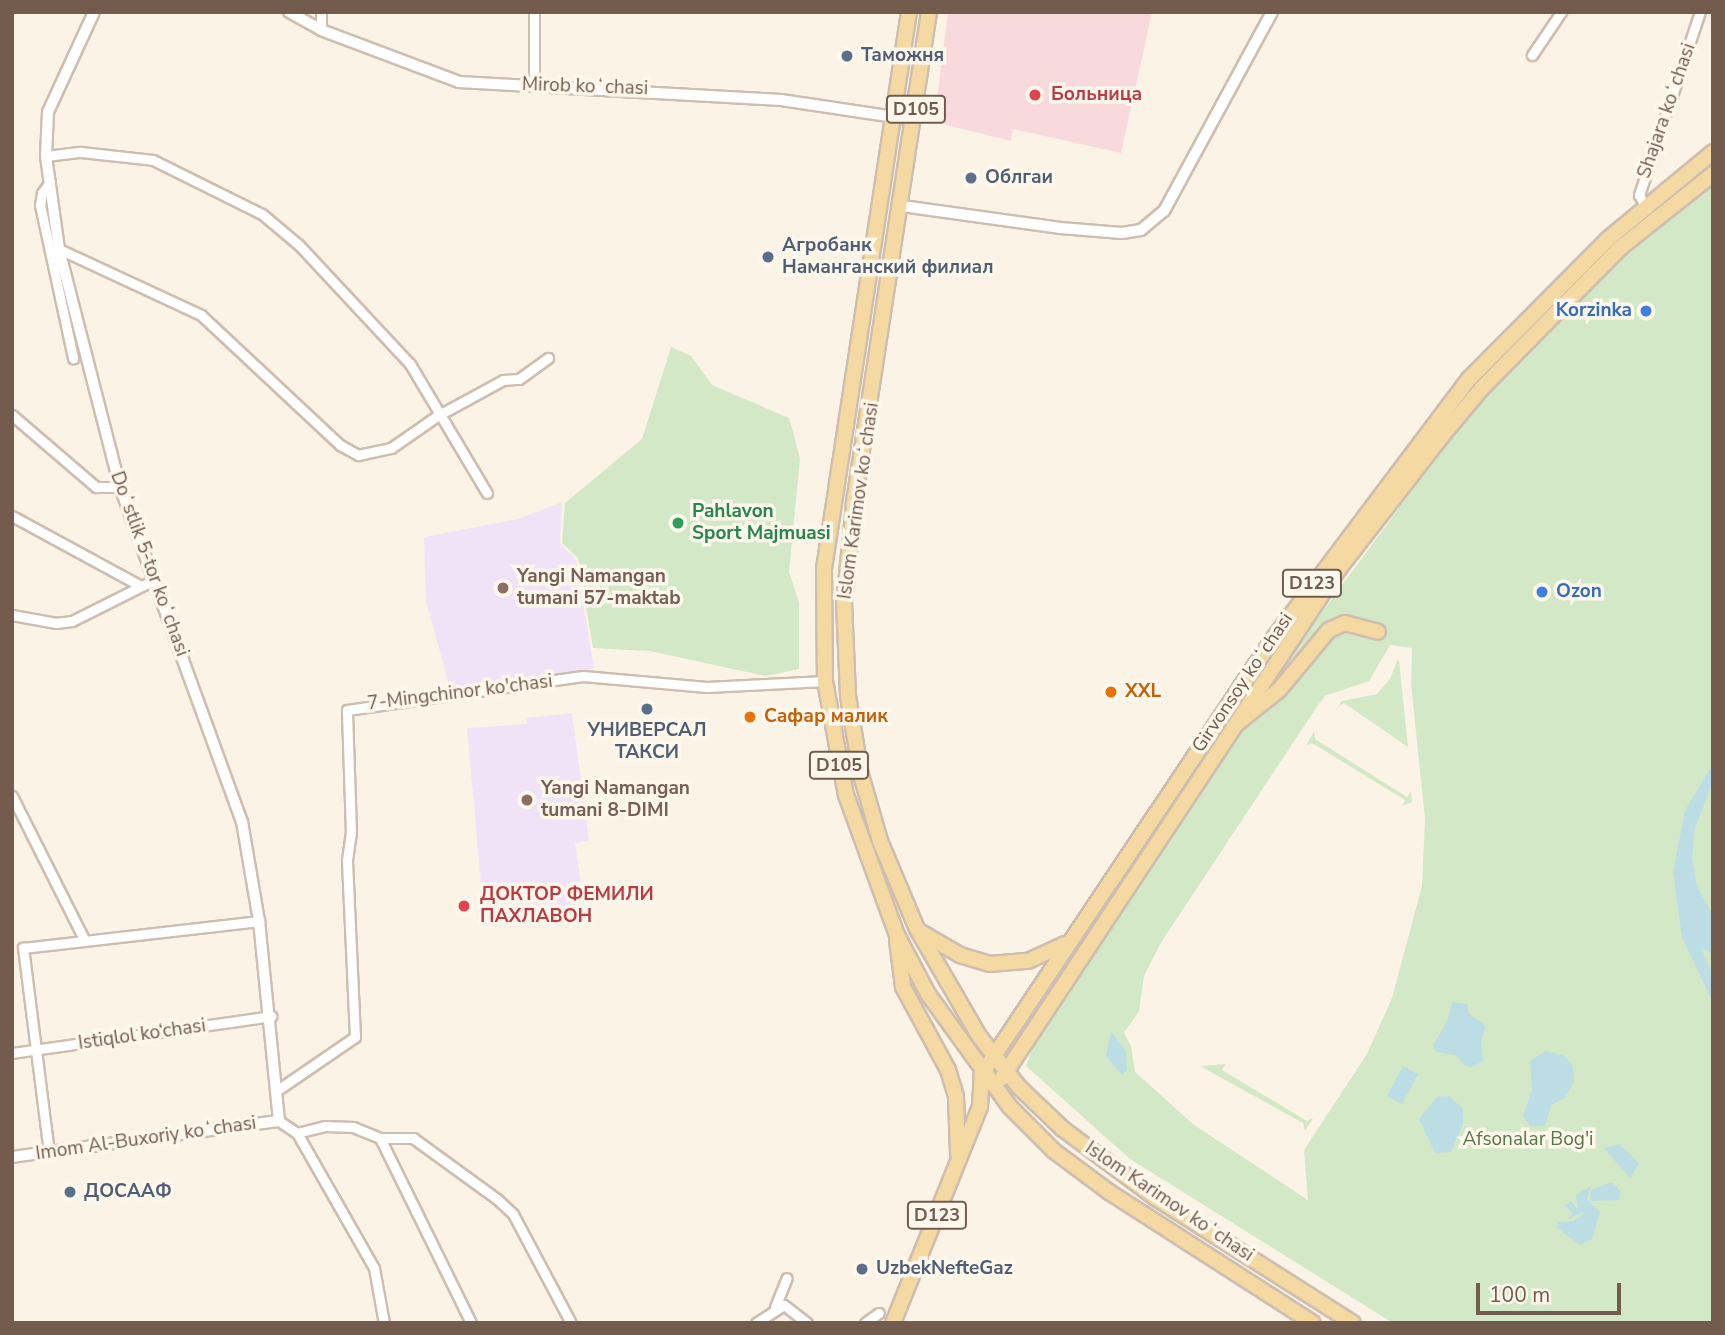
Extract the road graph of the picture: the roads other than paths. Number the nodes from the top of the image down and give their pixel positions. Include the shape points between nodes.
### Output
1 (94, 12) edge
2 (289, 12) edge
3 (321, 12) edge
4 (534, 12) edge
5 (909, 12) edge
6 (929, 12) edge
7 (1272, 12) edge
8 (1561, 12) edge
9 (1700, 12) edge
10 (321, 30) junction
11 (1532, 55) dead end
12 (534, 85) junction
13 (895, 117) junction
14 (915, 120) junction
15 (1713, 152) edge
16 (46, 156) junction
17 (1713, 174) edge
18 (50, 182) junction
19 (902, 206) junction
20 (1646, 208) junction
21 (58, 249) junction
22 (72, 358) dead end
23 (548, 358) dead end
24 (848, 405) junction
25 (871, 409) junction
26 (12, 415) edge
27 (437, 416) junction
28 (1427, 430) junction
29 (1442, 436) junction
30 (1403, 463) junction
31 (1416, 471) junction
32 (120, 487) junction
33 (487, 493) dead end
34 (12, 516) edge
35 (154, 580) junction
36 (139, 585) junction
37 (12, 615) edge
38 (1378, 632) dead end
39 (825, 681) junction
40 (1230, 729) junction
41 (12, 796) edge
42 (259, 921) junction
43 (917, 929) junction
44 (897, 935) junction
45 (1069, 941) junction
46 (85, 942) junction
47 (271, 1016) junction
48 (35, 1050) junction
49 (12, 1053) edge
50 (993, 1057) junction
51 (1005, 1072) junction
52 (982, 1074) junction
53 (279, 1089) junction
54 (995, 1089) junction
55 (980, 1107) junction
56 (279, 1121) junction
57 (297, 1133) junction
58 (380, 1138) junction
59 (49, 1153) junction
60 (12, 1157) edge
61 (958, 1162) junction
62 (787, 1278) dead end
63 (775, 1307) junction
64 (879, 1313) dead end
65 (384, 1323) edge
66 (471, 1323) edge
67 (571, 1323) edge
68 (756, 1323) edge
69 (807, 1323) edge
70 (865, 1323) edge
71 (893, 1323) edge
72 (1313, 1323) edge
73 (1353, 1323) edge

1 - 16 street, Doʻstlik 5-tor koʻchasi via 48,112
2 - 10 street, Mirob koʻchasi
3 - 10 street
4 - 12 street
5 - 13 main road, Islom Karimov koʻchasi / D105
6 - 14 main road, Islom Karimov koʻchasi / D105
7 - 19 street via 1164,211 1140,230 1060,228
8 - 11 street
9 - 20 street, Shajara koʻchasi via 1639,195
10 - 12 street, Mirob koʻchasi via 459,82
12 - 13 street, Mirob koʻchasi via 780,100
13 - 14 street, Mirob koʻchasi
13 - 24 main road, Islom Karimov koʻchasi / D105
14 - 19 main road, Islom Karimov koʻchasi / D105
15 - 20 main road, Girvonsoy koʻchasi / D123
16 - 18 street, Doʻstlik 5-tor koʻchasi
16 - 27 street via 81,152 153,160 262,214 299,244 410,365
17 - 29 main road, Girvonsoy koʻchasi / D123 via 1620,248 1482,388
18 - 21 street, Doʻstlik 5-tor koʻchasi
18 - 22 street via 41,192 40,205
19 - 25 main road, Islom Karimov koʻchasi / D105
20 - 28 main road, Girvonsoy koʻchasi / D123 via 1526,317
21 - 27 street via 201,315 340,445 358,456 391,449
21 - 32 street, Doʻstlik 5-tor koʻchasi
23 - 27 street via 519,379 503,380
24 - 25 main road
24 - 39 main road, Islom Karimov koʻchasi / D105 via 824,569
25 - 43 main road, Islom Karimov koʻchasi / D105 via 847,568 848,696 861,775 880,841
26 - 32 street via 96,487
27 - 33 street
28 - 29 main road
28 - 30 main road, Girvonsoy koʻchasi / D123
29 - 31 main road, Girvonsoy koʻchasi / D123
30 - 31 main road
30 - 45 main road, Girvonsoy koʻchasi / D123 via 1273,639
31 - 40 main road, Girvonsoy koʻchasi / D123 via 1338,570
32 - 35 street, Doʻstlik 5-tor koʻchasi
34 - 36 street
35 - 36 street
35 - 42 street, Doʻstlik 5-tor koʻchasi via 242,822
36 - 37 street via 72,621 56,623
38 - 40 main road via 1345,624 1329,630 1269,700
39 - 44 main road, Islom Karimov koʻchasi / D105 via 846,795
39 - 53 street, 7-Mingchinor ko'chasi via 707,688 583,676 348,710 351,833 347,860 355,1037
40 - 51 main road, Girvonsoy koʻchasi / D123
41 - 46 street
42 - 46 street
42 - 47 street, Doʻstlik 5-tor koʻchasi
43 - 45 main road via 960,955 990,964 1028,961
43 - 50 main road, Islom Karimov koʻchasi / D105
44 - 52 main road, Islom Karimov koʻchasi / D105 via 928,994
44 - 61 main road via 903,988 948,1070 956,1097
45 - 50 main road, Girvonsoy koʻchasi / D123
46 - 48 street via 23,948
47 - 48 street, Istiqlol ko‘chasi
47 - 53 street, Doʻstlik 5-tor koʻchasi
48 - 49 street, Istiqlol ko‘chasi
48 - 59 street
50 - 51 main road, Islom Karimov koʻchasi / D105
50 - 52 main road, Girvonsoy koʻchasi / D123
51 - 54 main road, D123
51 - 73 main road, Islom Karimov koʻchasi / D105 via 1093,1153
52 - 54 main road, Islom Karimov koʻchasi / D105
52 - 55 main road, Girvonsoy koʻchasi / D123
53 - 56 street, Doʻstlik 5-tor koʻchasi
54 - 55 main road, Girvonsoy koʻchasi / D123
54 - 72 main road, Islom Karimov koʻchasi / D105 via 1054,1151 1109,1192
55 - 61 main road, Girvonsoy koʻchasi / D123
56 - 57 street
56 - 59 street, Imom Al-Buxoriy koʻchasi
57 - 58 street via 325,1126 353,1127
57 - 65 street via 374,1268
58 - 66 street
58 - 67 street via 413,1138 513,1214
59 - 60 street, Imom Al-Buxoriy koʻchasi
61 - 71 main road, Girvonsoy koʻchasi / D123
62 - 63 street
63 - 68 street
63 - 69 street via 784,1305
64 - 70 street

